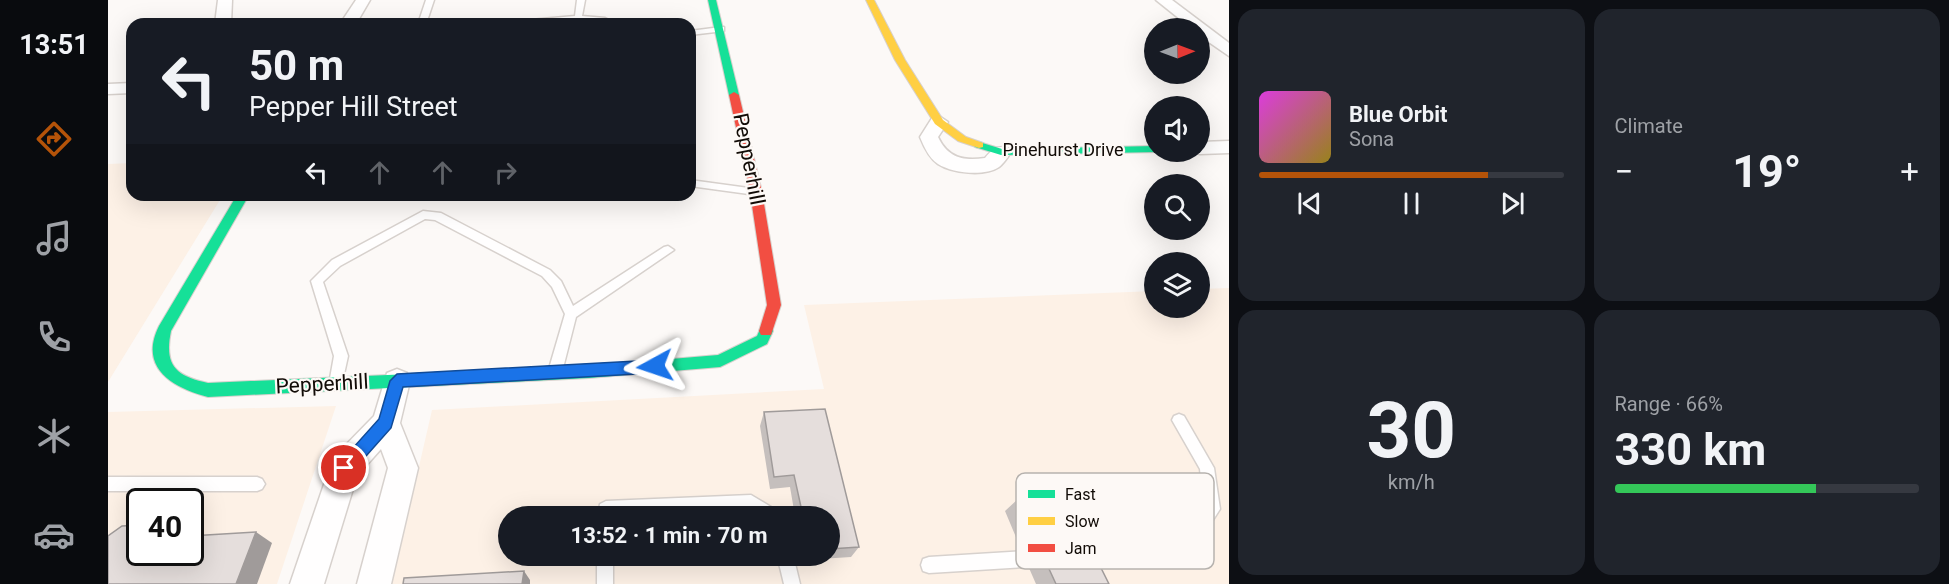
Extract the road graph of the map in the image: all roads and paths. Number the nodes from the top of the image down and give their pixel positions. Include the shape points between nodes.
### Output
1 (225, 0) edge
2 (363, 0) edge
3 (430, 0) edge
4 (581, 0) edge
5 (712, 0) edge
6 (870, 0) edge
7 (1163, 0) edge
8 (224, 18) edge
9 (352, 18) edge
10 (423, 18) edge
11 (578, 18) edge
12 (1186, 18) edge
13 (721, 29) junction
14 (696, 32) edge
15 (1210, 37) edge
16 (1229, 51) edge
17 (126, 88) edge
18 (108, 89) edge
19 (939, 122) junction
20 (1229, 147) edge
21 (1210, 148) edge
22 (1144, 149) edge
23 (1001, 152) junction
24 (696, 184) edge
25 (756, 192) junction
26 (239, 201) edge
27 (668, 250) dead end
28 (571, 314) junction
29 (555, 373) junction
30 (397, 381) junction
31 (336, 384) junction
32 (1179, 420) dead end
33 (386, 423) junction
34 (1208, 473) edge
35 (108, 484) edge
36 (257, 484) dead end
37 (678, 506) edge
38 (755, 506) edge
39 (1016, 560) edge
40 (929, 565) dead end
41 (605, 566) edge
42 (788, 566) edge
43 (307, 584) edge
44 (374, 584) edge
45 (605, 584) edge
46 (792, 584) edge

1 - 8 street
2 - 9 street
3 - 10 lane
4 - 11 lane
5 - 13 street, Pepperhill
6 - 19 street, Pinehurst Drive via 900,60
7 - 12 street
13 - 14 lane
13 - 25 street, Pepperhill
15 - 16 street
17 - 18 street
19 - 23 street, Pinehurst Drive via 962,139
19 - 23 street via 929,137 945,162 966,168 992,163
20 - 21 street
22 - 23 street, Pinehurst Drive
24 - 25 lane
25 - 29 street, Pepperhill via 774,305 762,340 720,361
26 - 31 street, Pepperhill via 164,330 159,344 162,364 172,377 208,390
27 - 28 lane
28 - 29 lane
28 - 31 lane via 557,284 546,273 437,216 423,216 336,263 317,281 341,357
29 - 30 street, Pepperhill
30 - 31 street, Pepperhill
30 - 33 street
32 - 34 lane
33 - 43 street via 344,468
33 - 44 street via 403,468
35 - 36 lane
37 - 38 lane
39 - 40 lane
41 - 45 lane
42 - 46 lane

